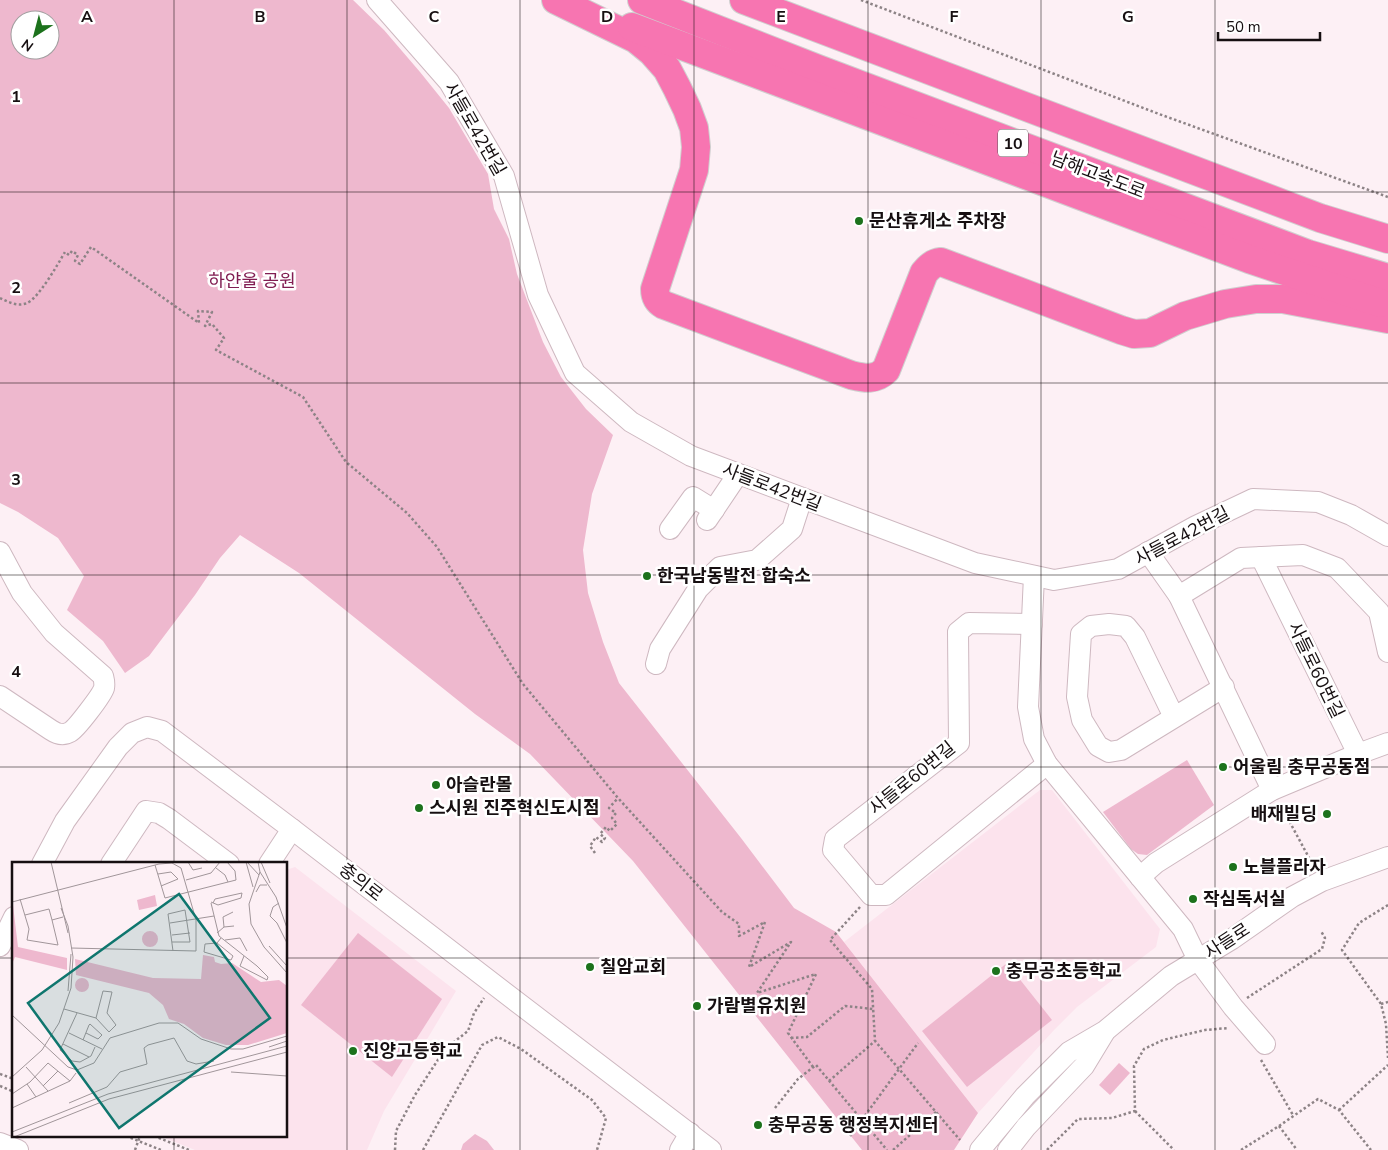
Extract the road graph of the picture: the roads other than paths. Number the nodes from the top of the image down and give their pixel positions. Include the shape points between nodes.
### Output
1 (377, 0) edge
2 (556, 0) edge
3 (566, 0) edge
4 (642, 0) edge
5 (744, 0) edge
6 (1388, 239) edge
7 (1388, 278) edge
8 (1388, 306) edge
9 (1388, 319) edge
10 (738, 474) junction
11 (802, 498) junction
12 (670, 529) dead end
13 (1388, 536) edge
14 (0, 552) edge
15 (1148, 552) junction
16 (1260, 557) junction
17 (1034, 576) junction
18 (1179, 596) junction
19 (1032, 624) junction
20 (1388, 652) edge
21 (656, 664) dead end
22 (1224, 688) junction
23 (0, 696) edge
24 (1174, 717) junction
25 (1388, 743) edge
26 (1358, 754) junction
27 (1046, 764) junction
28 (1272, 790) junction
29 (292, 829) junction
30 (1388, 857) edge
31 (43, 862) edge
32 (111, 862) edge
33 (225, 862) edge
34 (270, 862) edge
35 (1140, 877) junction
36 (10, 917) edge
37 (0, 946) edge
38 (1198, 960) junction
39 (1105, 1031) junction
40 (1262, 1050) road end
41 (685, 1142) edge
42 (0, 1143) edge
43 (18, 1150) edge
44 (711, 1150) edge
45 (980, 1150) edge
46 (1008, 1150) edge

1 - 10 street, 사들로42번길 via 449,82 504,176 538,295 575,373 631,422 691,456
2 - 9 highway via 636,39 652,52 667,69 694,128 694,170 655,289 659,302 664,305 862,378 881,376 886,370 924,273 929,266 941,262 1134,334 1150,333 1185,316 1225,304 1256,299 1283,300
3 - 8 highway via 1249,259
4 - 7 highway, 남해고속도로 / 10 via 1308,254
5 - 6 highway, 10 via 1320,218
10 - 11 street, 사들로42번길
10 - 12 street via 710,516 693,497
11 - 17 street, 사들로42번길 via 976,564
11 - 21 street via 792,529 757,560 720,567 698,589 660,649
13 - 15 street, 사들로42번길 via 1351,515 1318,502 1253,499
14 - 23 street via 22,593 54,633 103,676 105,682 104,690 76,727 64,734 57,734
15 - 17 street, 사들로42번길 via 1118,569 1054,580
15 - 18 street
16 - 18 street via 1241,558
16 - 20 street via 1303,555 1337,568 1379,612
16 - 26 street, 사들로60번길
17 - 19 street
18 - 22 street
19 - 27 street via 1028,707 1034,739
19 - 27 street, 사들로60번길 via 969,623 958,632 959,743 835,839 833,850 871,895 886,895
22 - 24 street
22 - 28 street
24 - 24 street via 1121,750 1108,752 1098,746 1082,720 1077,697 1081,634 1091,626 1126,626 1135,637
25 - 26 street
26 - 28 street
27 - 35 street
28 - 35 street via 1156,863
29 - 31 street, 충의로 via 162,731 147,727 132,733 118,747 65,822
29 - 34 street
29 - 41 street, 충의로 via 494,984
30 - 38 street, 사들로 via 1322,881 1292,897
32 - 33 street via 146,811 169,819
35 - 38 street via 1182,929
36 - 37 street
38 - 39 street, 사들로 via 1171,976
38 - 40 street
39 - 45 street, 사들로 via 1069,1052 1025,1096
39 - 46 street, 사들로 via 1084,1066
41 - 44 street, 충의로
42 - 43 street

